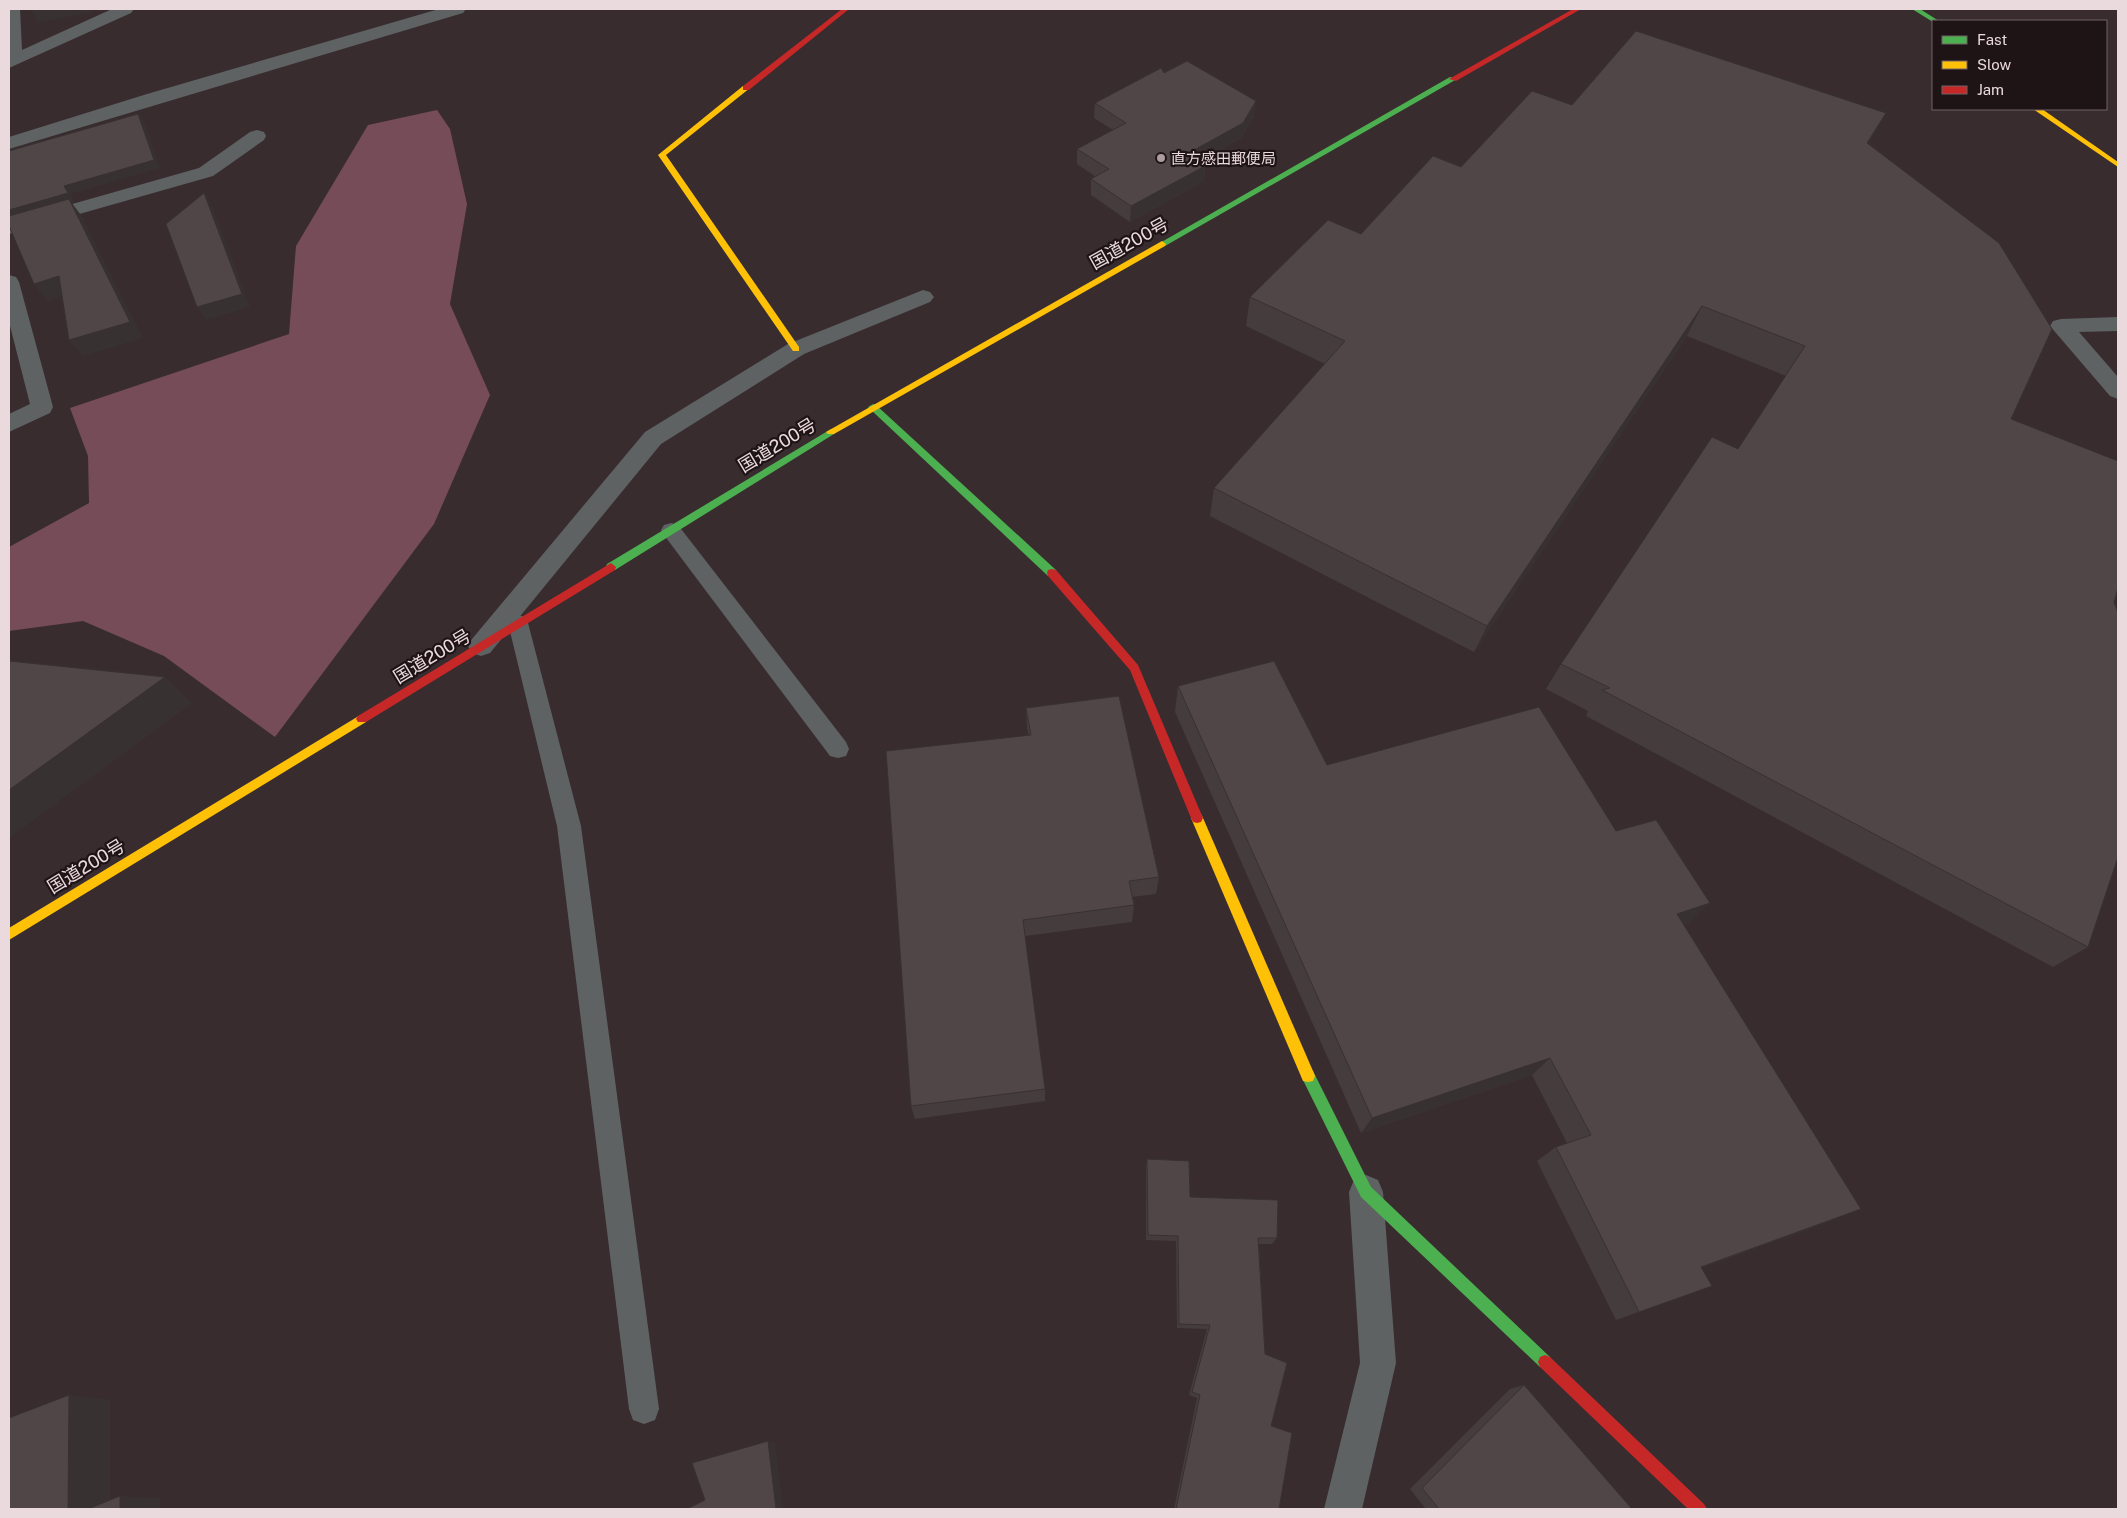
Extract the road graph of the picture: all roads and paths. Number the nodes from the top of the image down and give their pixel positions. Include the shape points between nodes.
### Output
1 (11, 9) edge
2 (125, 9) edge
3 (430, 9) edge
4 (457, 9) edge
5 (846, 9) edge
6 (1578, 9) edge
7 (1915, 9) edge
8 (1933, 20) edge
9 (399, 26) junction
10 (10, 27) edge
11 (11, 62) edge
12 (2037, 110) edge
13 (257, 136) dead end
14 (9, 143) edge
15 (2118, 165) edge
16 (9, 228) edge
17 (9, 282) edge
18 (923, 297) dead end
19 (2118, 324) edge
20 (796, 349) junction
21 (2118, 391) edge
22 (873, 407) junction
23 (9, 424) edge
24 (671, 530) junction
25 (518, 623) junction
26 (481, 646) junction
27 (838, 748) dead end
28 (9, 934) edge
29 (1366, 1192) junction
30 (644, 1409) dead end
31 (1343, 1509) edge
32 (1699, 1509) edge

1 - 10 street
2 - 11 street
3 - 9 street
4 - 9 street
5 - 20 main road via 662,155
6 - 22 main road, 国道200号
7 - 8 main road
9 - 14 street
10 - 11 street
12 - 15 main road
13 - 16 street via 206,172
17 - 23 street via 42,407
18 - 20 street
19 - 21 street via 2061,326
20 - 26 street via 653,438
22 - 24 main road, 国道200号
22 - 29 main road via 1046,566 1134,668 1296,1053
24 - 25 main road, 国道200号
24 - 27 lane
25 - 26 main road, 国道200号
25 - 30 lane via 569,826
26 - 28 main road, 国道200号
29 - 31 street via 1378,1363
29 - 32 main road

